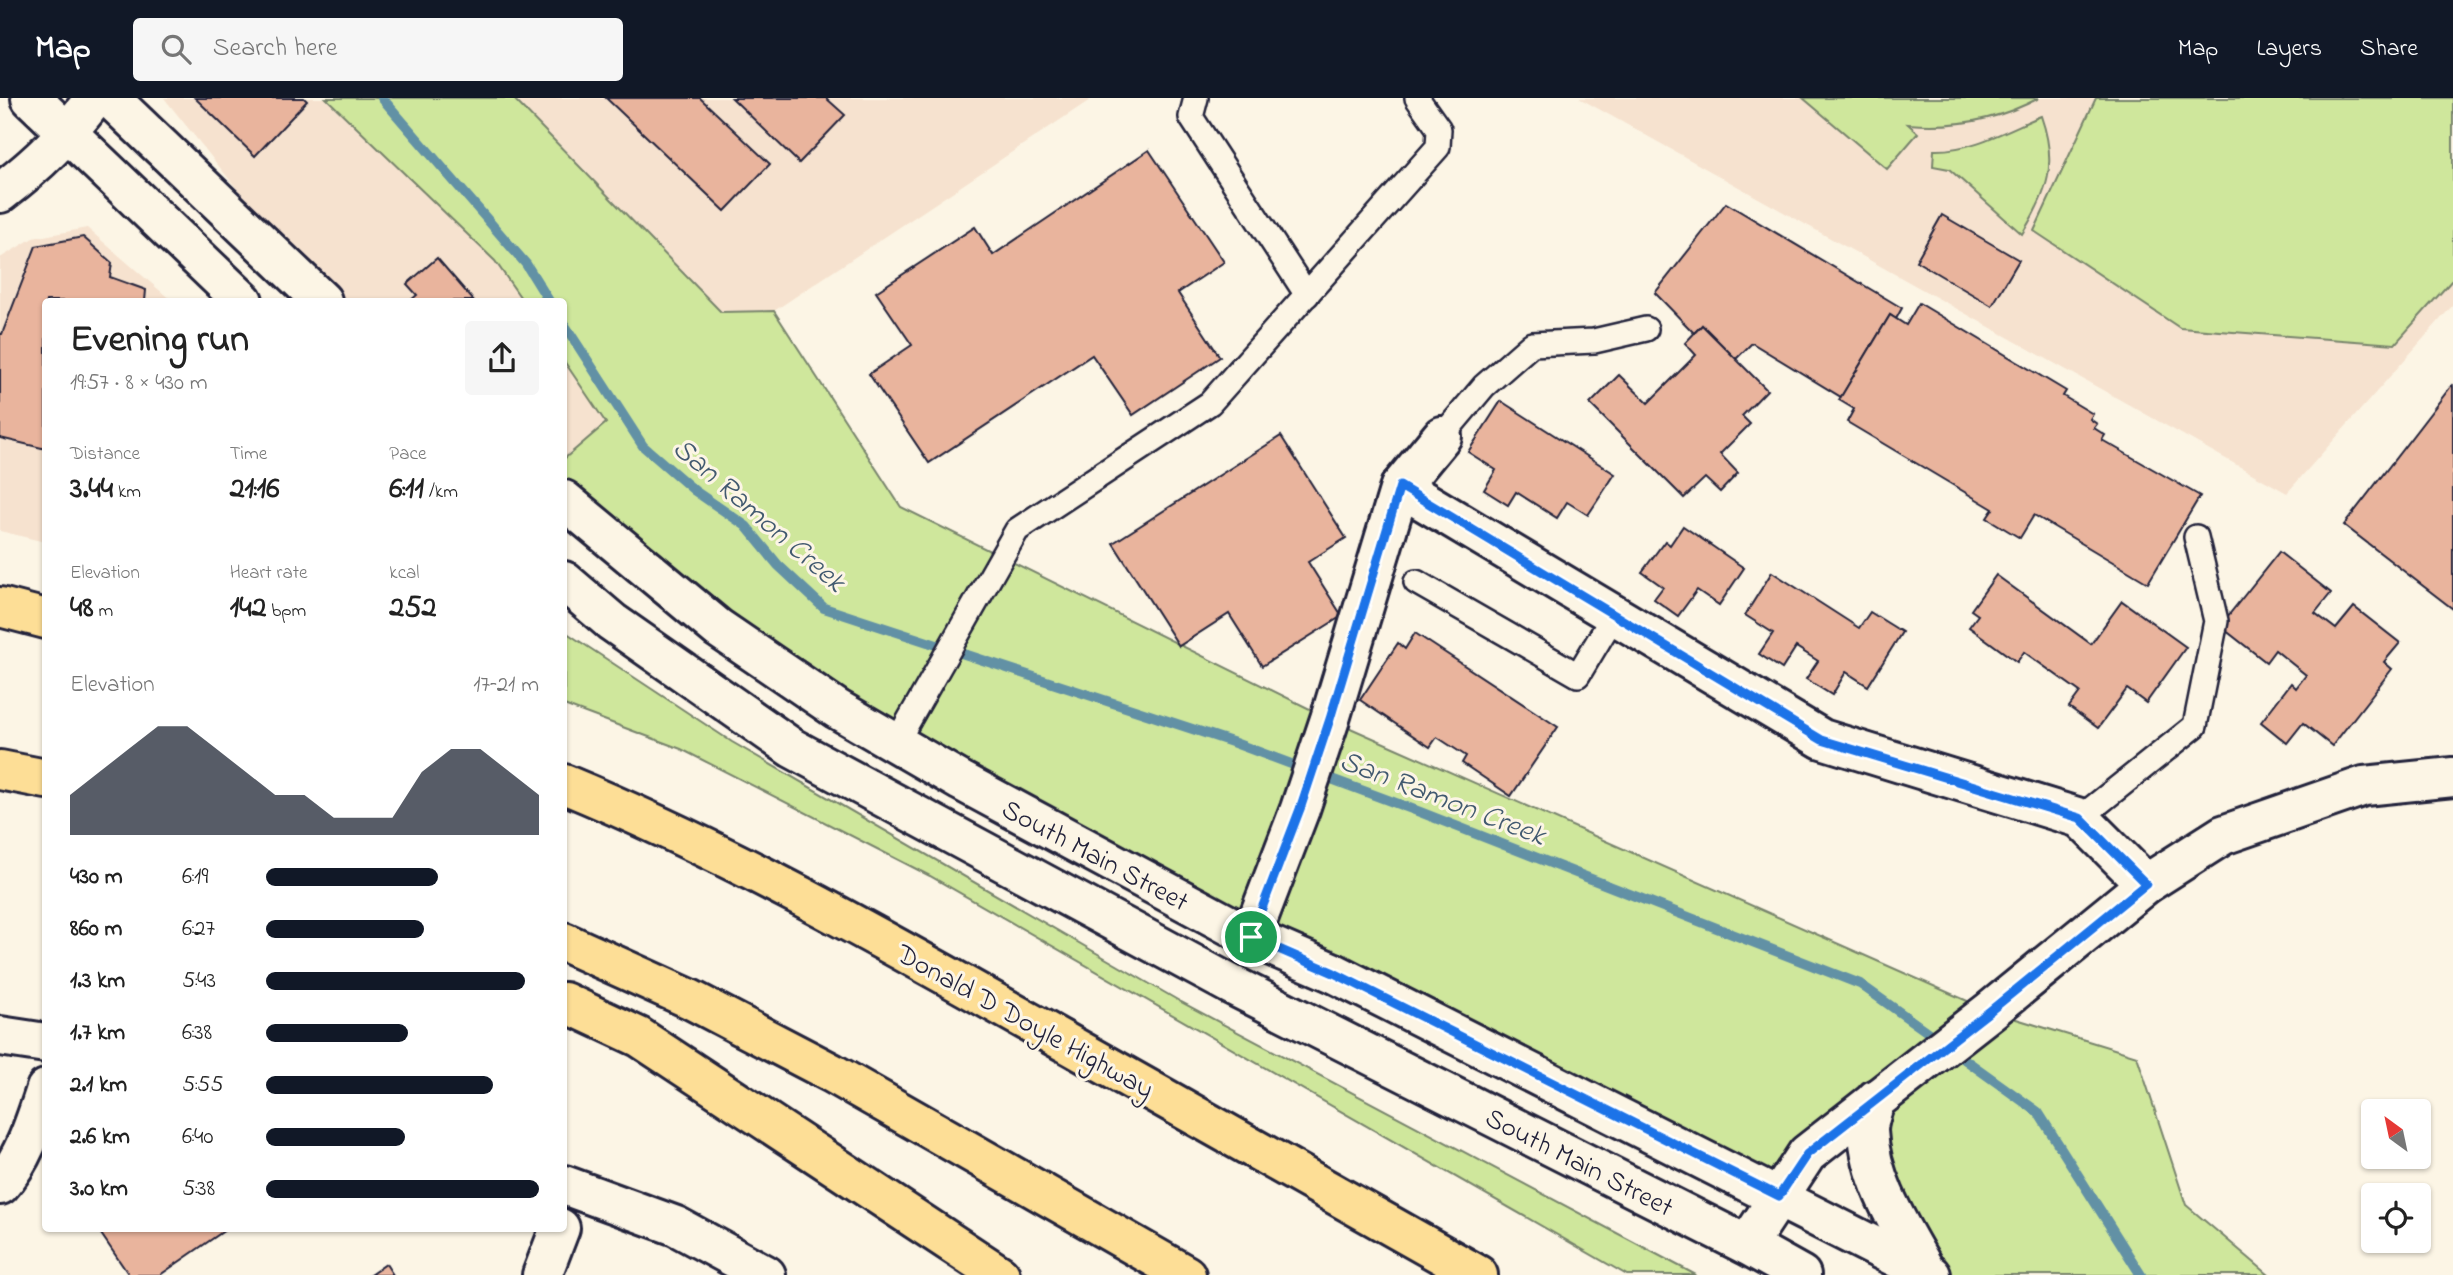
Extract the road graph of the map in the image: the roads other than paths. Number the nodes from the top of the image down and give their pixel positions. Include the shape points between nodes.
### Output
1 (31, 98) edge
2 (96, 98) edge
3 (110, 98) edge
4 (1196, 98) edge
5 (1417, 98) edge
6 (68, 134) junction
7 (0, 192) edge
8 (1307, 295) junction
9 (240, 298) edge
10 (319, 298) edge
11 (1646, 329) dead end
12 (1442, 436) joint
13 (1400, 486) junction
14 (567, 502) edge
15 (2196, 537) dead end
16 (1416, 582) dead end
17 (567, 584) edge
18 (0, 607) edge
19 (1614, 615) junction
20 (42, 618) edge
21 (896, 743) junction
22 (0, 770) edge
23 (2453, 777) edge
24 (42, 778) edge
25 (567, 785) edge
26 (2080, 818) junction
27 (2146, 884) junction
28 (1251, 937) junction
29 (567, 943) edge
30 (567, 1003) edge
31 (0, 1036) edge
32 (42, 1042) edge
33 (1882, 1093) junction
34 (42, 1101) edge
35 (0, 1185) edge
36 (1779, 1196) junction
37 (568, 1198) edge
38 (558, 1232) edge
39 (1747, 1245) junction
40 (1929, 1273) edge
41 (542, 1275) edge
42 (766, 1275) edge
43 (1000, 1275) edge
44 (1186, 1275) edge
45 (1478, 1275) edge
46 (1801, 1275) edge

1 - 6 main road
2 - 6 main road
3 - 10 main road
4 - 8 lane via 1191,117
5 - 8 lane via 1439,129 1438,146
6 - 7 main road via 35,167
6 - 9 main road
8 - 21 lane via 1210,403 1017,530
11 - 12 lane via 1594,341 1532,344 1484,386
12 - 13 main road
13 - 19 main road
13 - 28 main road via 1330,719
14 - 21 main road, South Main Street via 718,628
15 - 26 lane via 2216,621 2195,726
16 - 19 lane via 1578,675
17 - 39 main road, South Main Street via 612,622 792,748 1228,983
18 - 20 highway
19 - 26 main road via 1822,740
21 - 28 main road, South Main Street
22 - 24 highway
23 - 27 main road via 2364,786 2223,835
25 - 45 highway, Donald D Doyle Highway via 796,892
26 - 27 main road
27 - 33 main road
28 - 36 main road, South Main Street via 1334,973
29 - 44 highway via 690,999 832,1073
30 - 43 highway via 639,1037
31 - 32 main road
33 - 36 main road via 1807,1154
33 - 40 main road via 1868,1129 1875,1166 1893,1213
34 - 35 main road via 13,1171
36 - 39 main road
36 - 40 main road, South Main Street
37 - 42 main road via 676,1226
38 - 41 main road
39 - 46 main road, South Main Street

